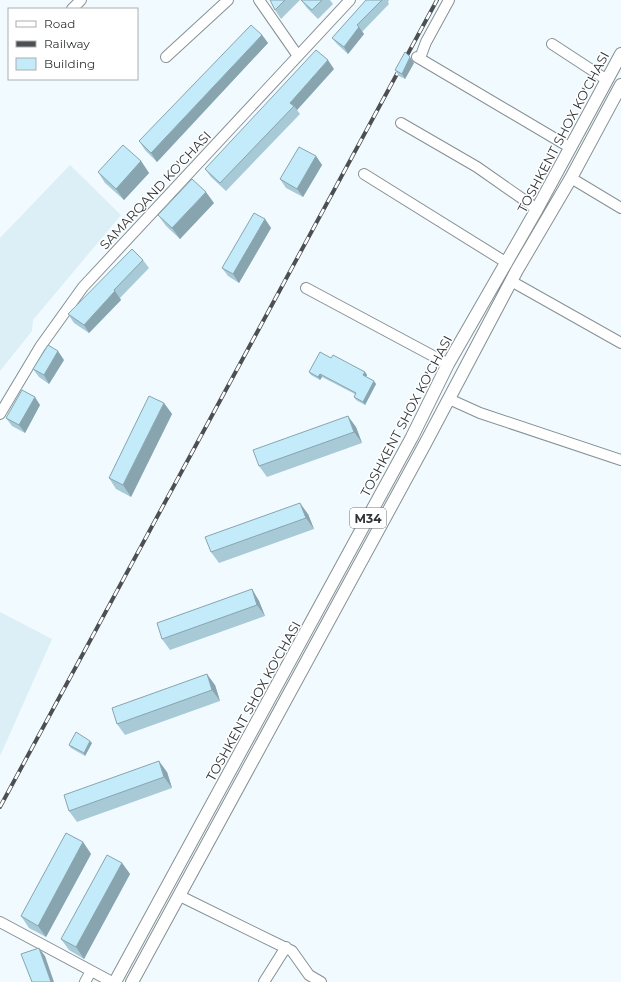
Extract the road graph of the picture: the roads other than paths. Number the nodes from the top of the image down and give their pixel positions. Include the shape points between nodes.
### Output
1 (81, 0) edge
2 (228, 0) edge
3 (259, 0) edge
4 (350, 0) edge
5 (449, 0) edge
6 (73, 8) edge
7 (552, 44) dead end
8 (621, 54) edge
9 (298, 56) junction
10 (166, 57) dead end
11 (607, 80) junction
12 (621, 85) edge
13 (401, 123) dead end
14 (570, 148) junction
15 (364, 174) dead end
16 (570, 178) junction
17 (621, 208) edge
18 (537, 209) junction
19 (507, 263) junction
20 (511, 281) junction
21 (306, 288) dead end
22 (621, 343) edge
23 (448, 364) junction
24 (449, 399) junction
25 (0, 414) edge
26 (412, 437) junction
27 (425, 444) junction
28 (621, 460) edge
29 (180, 896) junction
30 (0, 922) edge
31 (286, 947) junction
32 (91, 971) junction
33 (85, 982) edge
34 (112, 982) edge
35 (115, 982) edge
36 (132, 982) edge
37 (264, 982) edge
38 (321, 982) edge

1 - 6 street
2 - 10 street
3 - 9 street
4 - 9 street, SAMARQAND KO'CHASI
5 - 14 street via 418,57
7 - 11 street
8 - 11 main road, TOSHKENT SHOX KO'CHASI / M34
9 - 25 street, SAMARQAND KO'CHASI via 83,287 40,347
11 - 14 main road, TOSHKENT SHOX KO'CHASI / M34
12 - 16 main road, TOSHKENT SHOX KO'CHASI / M34
13 - 18 street via 477,167
14 - 18 main road, TOSHKENT SHOX KO'CHASI / M34
15 - 19 street
16 - 17 street
16 - 20 main road, TOSHKENT SHOX KO'CHASI / M34
18 - 19 main road, TOSHKENT SHOX KO'CHASI / M34
19 - 23 main road, TOSHKENT SHOX KO'CHASI / M34
20 - 22 street
20 - 24 main road, TOSHKENT SHOX KO'CHASI / M34
21 - 23 street
23 - 26 main road, TOSHKENT SHOX KO'CHASI / M34
24 - 27 main road, TOSHKENT SHOX KO'CHASI / M34
24 - 28 street via 486,415
26 - 27 main road
26 - 35 main road, TOSHKENT SHOX KO'CHASI / M34
27 - 29 main road, TOSHKENT SHOX KO'CHASI / M34
29 - 31 street
29 - 36 main road, TOSHKENT SHOX KO'CHASI / M34
30 - 32 street
31 - 37 street
31 - 38 street via 296,954 309,974
32 - 33 street
32 - 34 street

